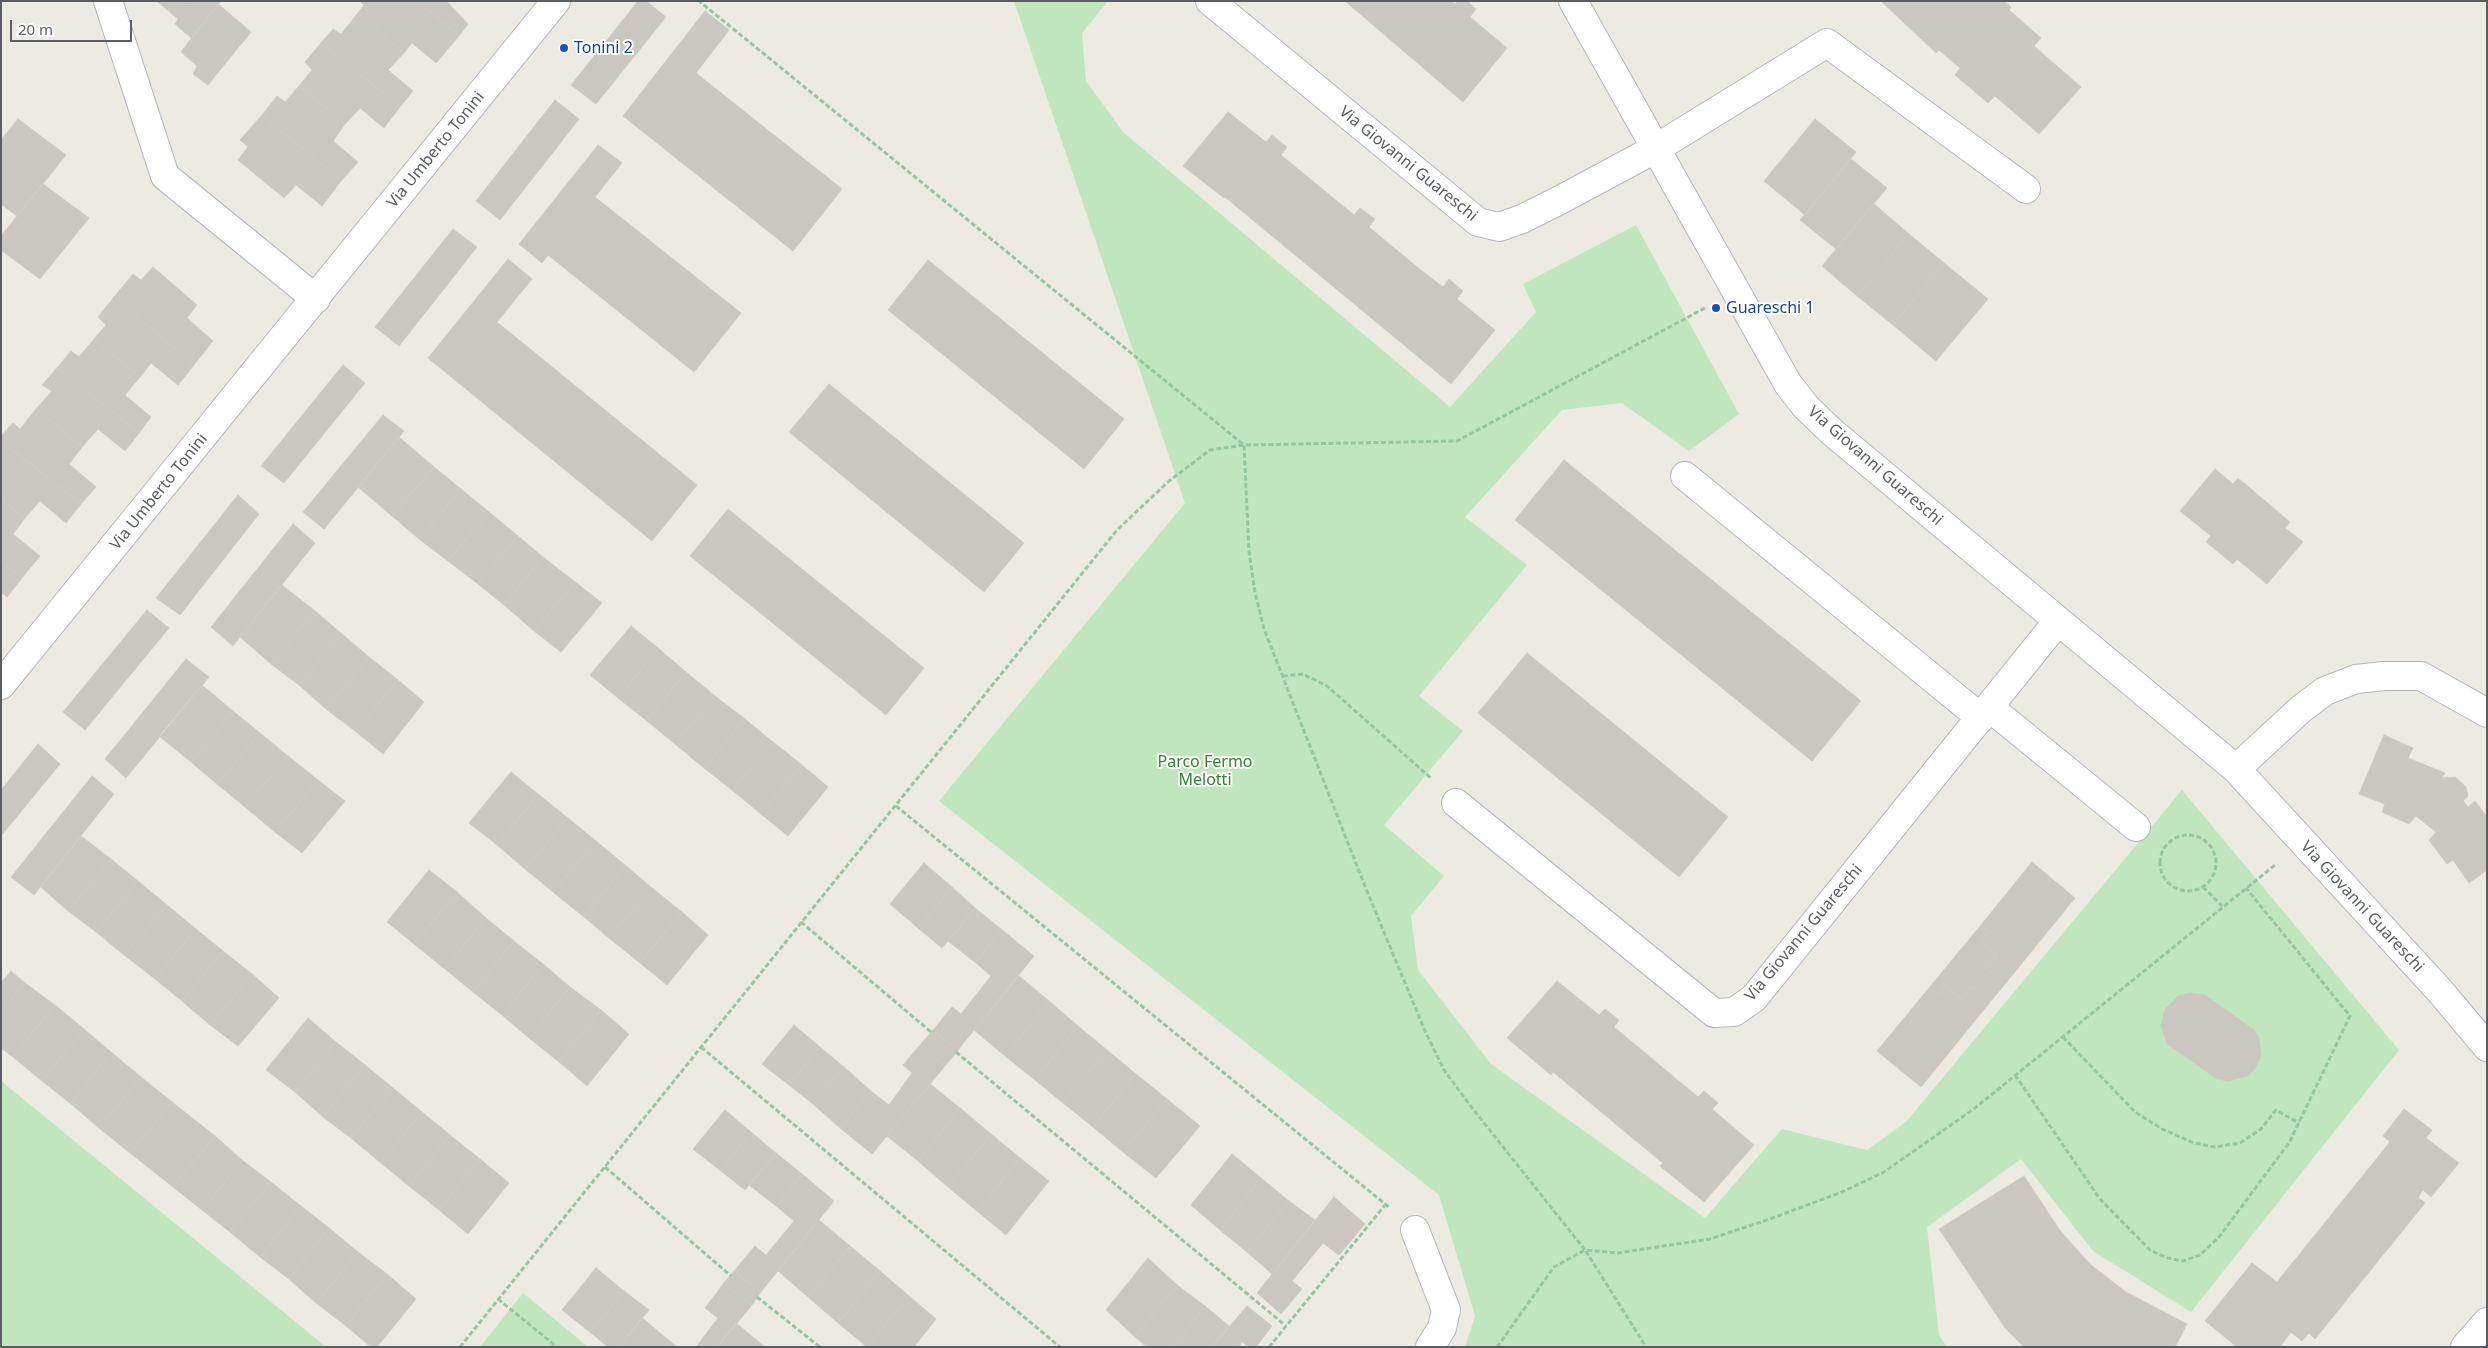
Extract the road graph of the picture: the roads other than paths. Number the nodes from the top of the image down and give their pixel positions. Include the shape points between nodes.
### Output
1 (108, 1) edge
2 (556, 1) edge
3 (1210, 1) edge
4 (1573, 1) edge
5 (1655, 149) junction
6 (2026, 188) dead end
7 (316, 299) junction
8 (1685, 476) dead end
9 (2058, 621) junction
10 (1, 685) edge
11 (2487, 712) edge
12 (1985, 713) junction
13 (2236, 768) junction
14 (1456, 803) road end
15 (2136, 827) dead end
16 (2487, 1047) edge
17 (1415, 1230) road end
18 (2487, 1322) edge
19 (1430, 1347) edge
20 (2465, 1347) edge

1 - 7 street via 165,176
2 - 7 street, Via Umberto Tonini
3 - 5 street, Via Giovanni Guareschi via 1478,222 1499,227 1522,219
4 - 5 street, Via Giovanni Guareschi
5 - 6 street, Via Giovanni Guareschi via 1827,43
5 - 9 street, Via Giovanni Guareschi via 1788,384 1806,407
7 - 10 street, Via Umberto Tonini
8 - 12 street
9 - 12 street, Via Giovanni Guareschi
9 - 13 street, Via Giovanni Guareschi
11 - 13 street via 2421,676 2356,679 2325,691
12 - 14 street, Via Giovanni Guareschi via 1754,998 1734,1012 1714,1013
12 - 15 street
13 - 16 street, Via Giovanni Guareschi via 2440,991
17 - 19 street via 1446,1310 1442,1328
18 - 20 street

